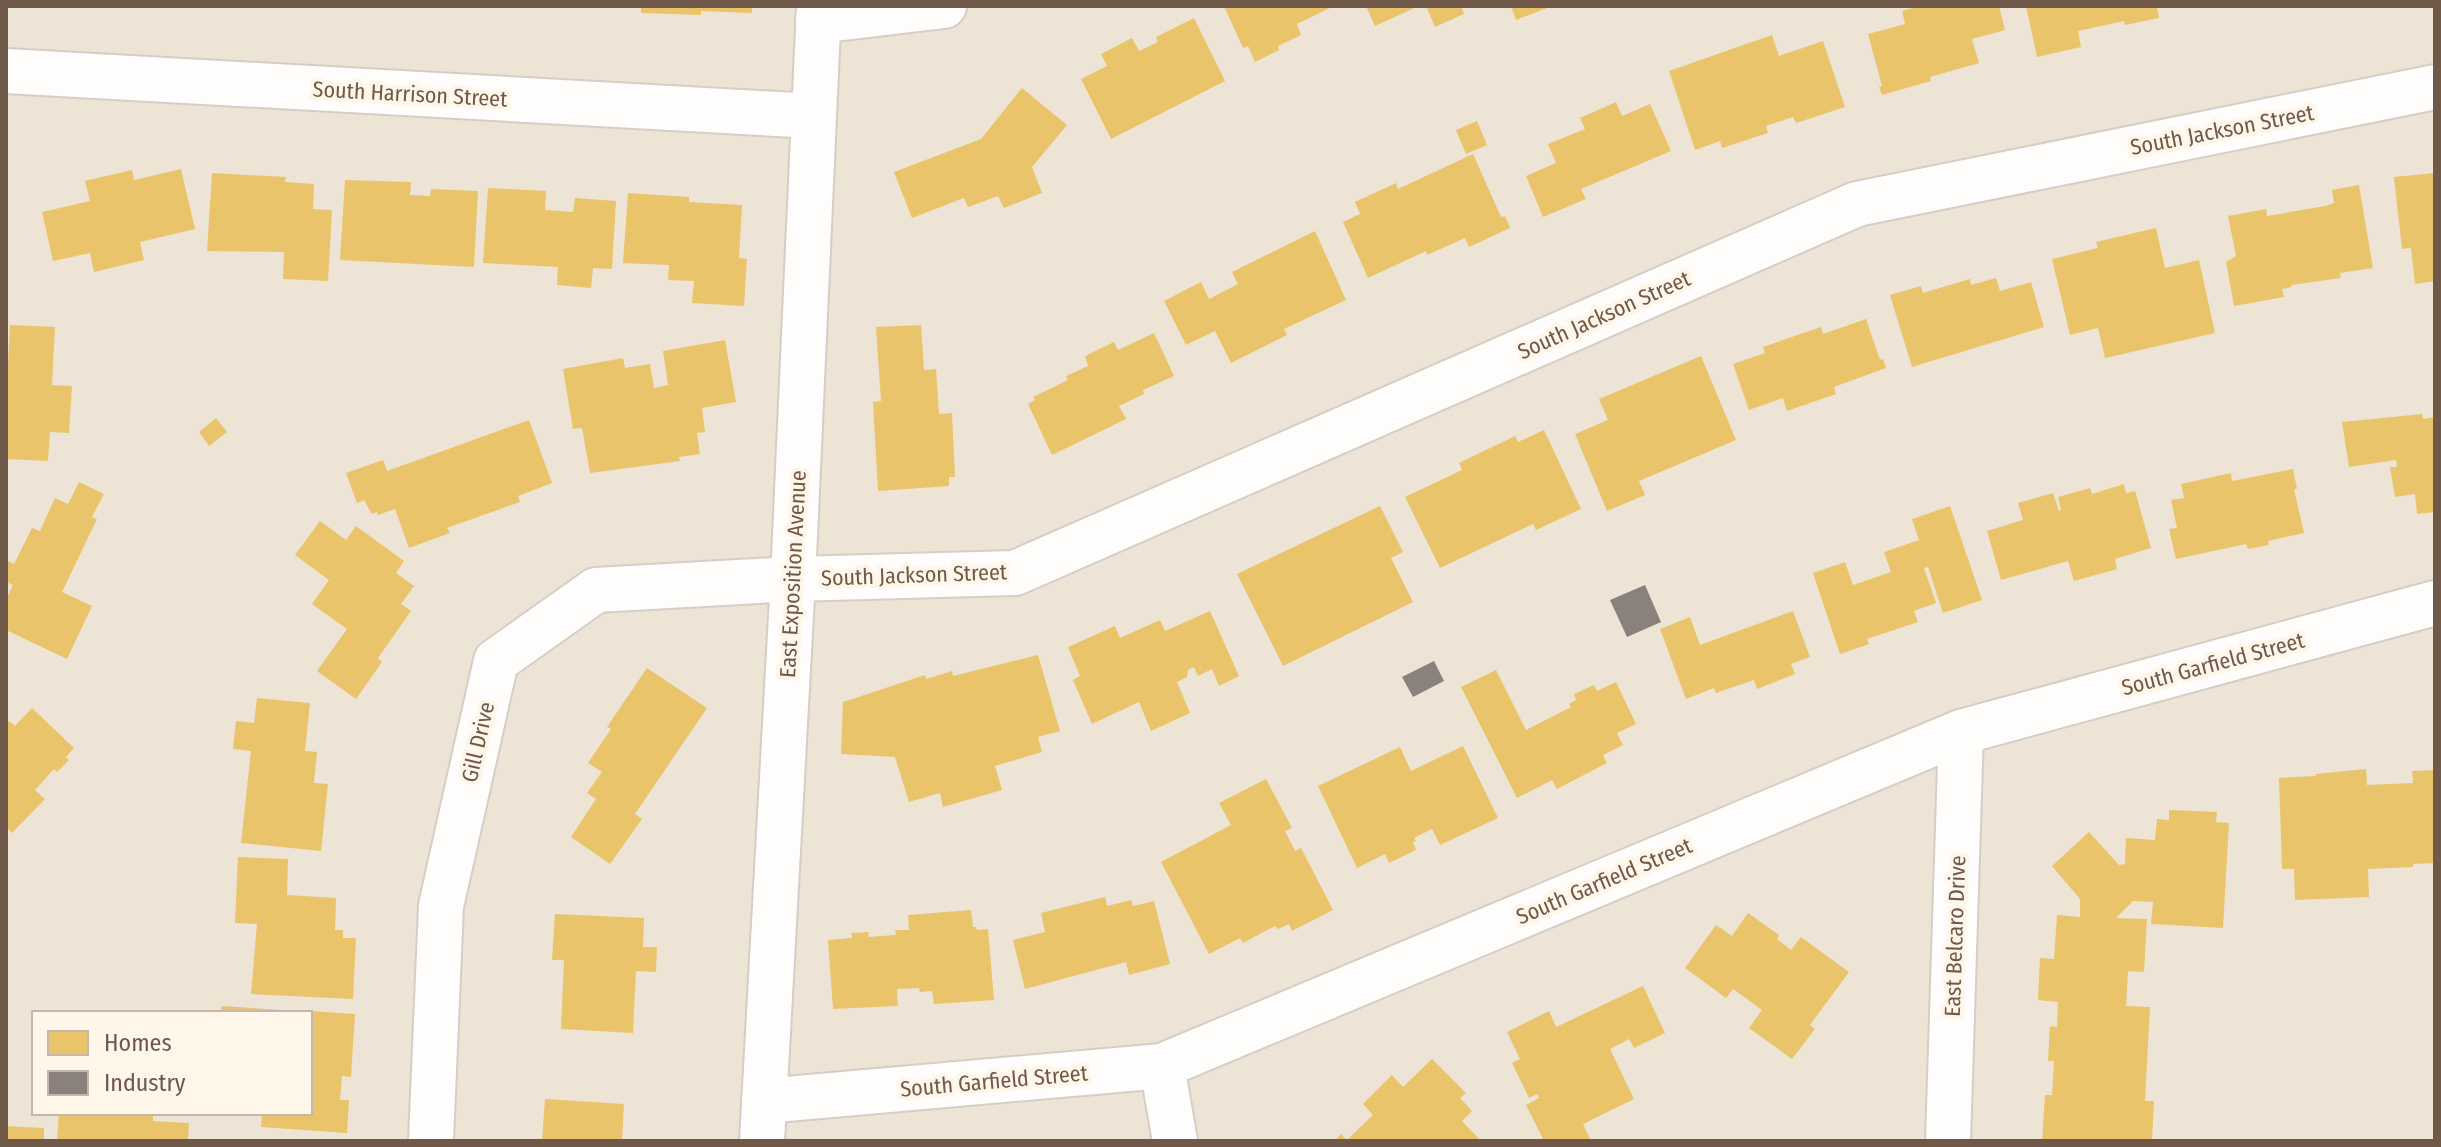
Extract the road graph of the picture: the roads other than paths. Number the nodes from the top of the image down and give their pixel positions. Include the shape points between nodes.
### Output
1 (944, 6) edge
2 (819, 14) edge
3 (6, 71) edge
4 (2435, 87) edge
5 (814, 116) junction
6 (793, 579) junction
7 (2435, 603) edge
8 (1961, 732) junction
9 (1162, 1066) junction
10 (763, 1121) edge
11 (431, 1141) edge
12 (1175, 1141) edge
13 (1948, 1141) edge

1 - 2 street
2 - 5 street, East Exposition Avenue
3 - 5 street, South Harrison Street
4 - 6 street, South Jackson Street via 1857,204 1015,573
5 - 6 street, East Exposition Avenue
6 - 10 street, East Exposition Avenue
6 - 11 street, Gill Drive via 596,590 496,661 441,906
7 - 8 street, South Garfield Street
8 - 9 street, South Garfield Street
8 - 13 street, East Belcaro Drive
9 - 10 street, South Garfield Street
9 - 12 street

